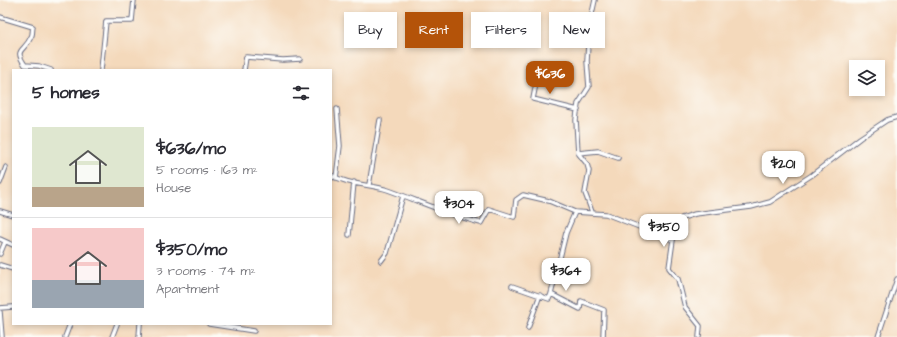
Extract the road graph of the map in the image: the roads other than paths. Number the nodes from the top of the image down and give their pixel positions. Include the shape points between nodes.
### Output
1 (134, 0) edge
2 (595, 0) edge
3 (0, 17) edge
4 (300, 59) dead end
5 (539, 68) dead end
6 (48, 69) edge
7 (101, 69) edge
8 (244, 69) edge
9 (337, 109) dead end
10 (578, 110) junction
11 (897, 118) edge
12 (380, 120) dead end
13 (578, 153) junction
14 (618, 158) dead end
15 (6, 168) dead end
16 (332, 176) edge
17 (336, 178) junction
18 (354, 182) junction
19 (0, 183) edge
20 (368, 185) junction
21 (403, 196) junction
22 (0, 211) edge
23 (575, 212) junction
24 (592, 212) junction
25 (12, 215) edge
26 (349, 235) dead end
27 (0, 240) edge
28 (673, 240) junction
29 (5, 242) junction
30 (12, 245) edge
31 (0, 254) edge
32 (381, 261) dead end
33 (0, 264) edge
34 (12, 269) edge
35 (897, 279) edge
36 (512, 286) dead end
37 (551, 294) junction
38 (540, 295) junction
39 (12, 307) edge
40 (0, 308) edge
41 (0, 312) edge
42 (70, 325) edge
43 (117, 325) edge
44 (140, 325) edge
45 (215, 325) edge
46 (528, 328) dead end
47 (254, 331) dead end
48 (2, 337) edge
49 (65, 337) edge
50 (112, 337) edge
51 (139, 337) edge
52 (603, 337) edge
53 (699, 337) edge
54 (878, 337) edge

1 - 7 street via 132,21 106,21
2 - 10 street via 589,27 589,87 582,96
3 - 6 street via 33,27 32,37 19,56 25,66
4 - 8 street via 246,57
5 - 10 street via 533,98
9 - 17 street via 340,146
10 - 13 street
11 - 28 street via 887,120 770,202 682,218
12 - 20 street
13 - 14 street via 598,151
13 - 24 street via 589,168 585,193
15 - 19 street
16 - 17 street
17 - 18 street
18 - 20 street
18 - 26 street
20 - 21 street
21 - 23 street via 481,223 489,209 514,217 516,200 523,195 549,201
21 - 32 street via 387,253
22 - 25 street
23 - 24 street
23 - 37 street via 566,233
24 - 28 street via 606,214
27 - 29 street
28 - 53 street via 669,268 678,279 685,307 700,326
29 - 30 street
29 - 31 street
33 - 34 street
35 - 54 street
36 - 38 street
37 - 38 street via 549,299
37 - 52 street via 580,309 581,300 604,310
38 - 46 street
39 - 40 street
41 - 48 street
42 - 49 street
43 - 50 street
44 - 51 street
45 - 47 street

